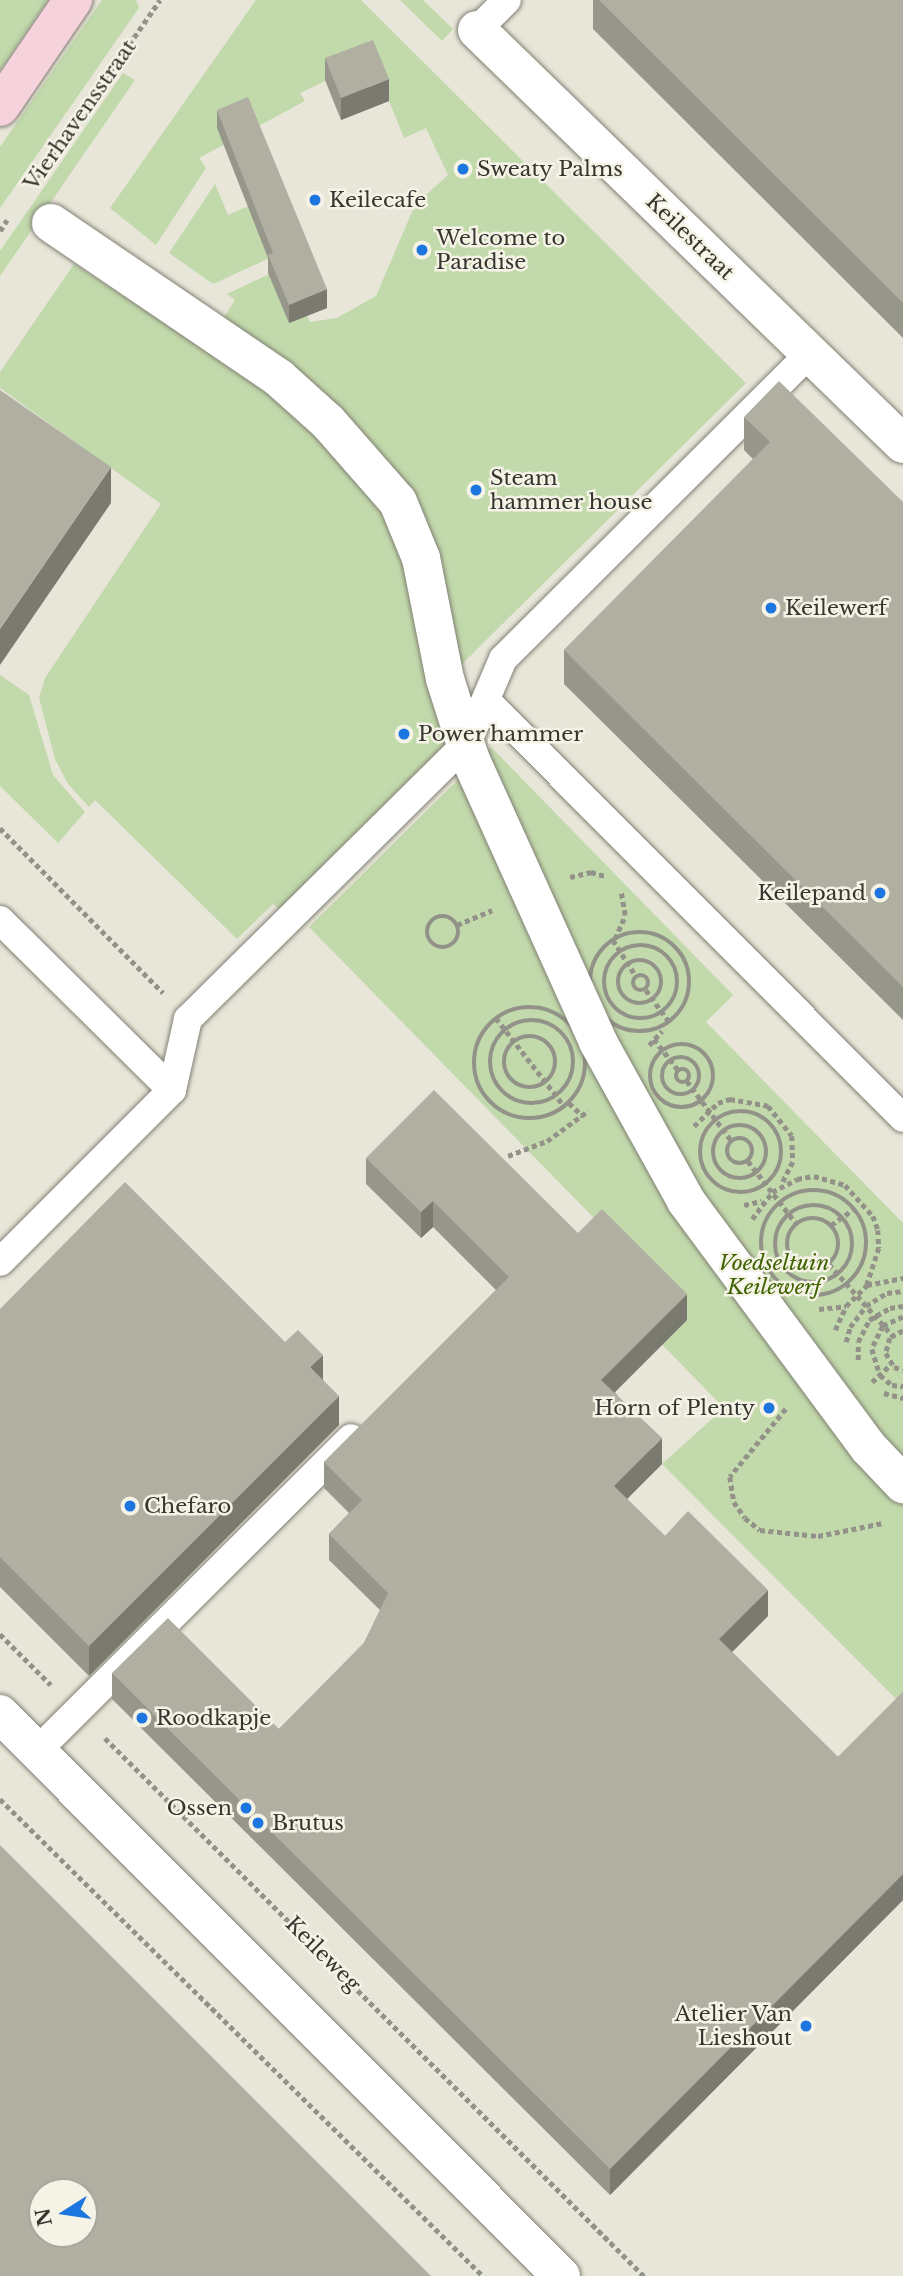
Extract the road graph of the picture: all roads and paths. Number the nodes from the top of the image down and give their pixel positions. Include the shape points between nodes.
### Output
1 (73, 0) edge
2 (160, 0) edge
3 (507, 0) edge
4 (477, 30) joint
5 (0, 107) edge
6 (24, 196) dead end
7 (16, 208) dead end
8 (51, 223) dead end
9 (0, 231) edge
10 (810, 353) junction
11 (903, 444) edge
12 (486, 699) junction
13 (467, 743) junction
14 (0, 828) edge
15 (441, 916) joint
16 (0, 920) edge
17 (613, 940) junction
18 (620, 952) junction
19 (628, 964) junction
20 (636, 976) junction
21 (646, 990) junction
22 (653, 1001) junction
23 (662, 1013) junction
24 (496, 1018) junction
25 (188, 1019) junction
26 (670, 1023) junction
27 (505, 1029) junction
28 (654, 1039) dead end
29 (514, 1041) junction
30 (663, 1050) junction
31 (670, 1060) junction
32 (678, 1070) junction
33 (687, 1081) junction
34 (545, 1082) junction
35 (172, 1090) junction
36 (625, 1090) junction
37 (694, 1091) junction
38 (556, 1096) junction
39 (702, 1101) junction
40 (567, 1105) junction
41 (709, 1111) junction
42 (583, 1116) junction
43 (903, 1118) edge
44 (715, 1119) junction
45 (692, 1130) dead end
46 (724, 1130) junction
47 (731, 1140) junction
48 (508, 1156) dead end
49 (748, 1161) junction
50 (757, 1173) junction
51 (767, 1185) junction
52 (779, 1188) junction
53 (772, 1192) junction
54 (763, 1201) junction
55 (780, 1201) junction
56 (738, 1205) dead end
57 (854, 1209) junction
58 (789, 1214) junction
59 (843, 1217) junction
60 (796, 1223) junction
61 (831, 1225) junction
62 (750, 1230) dead end
63 (0, 1262) edge
64 (829, 1264) junction
65 (839, 1275) junction
66 (903, 1278) edge
67 (847, 1285) junction
68 (867, 1286) junction
69 (903, 1291) edge
70 (855, 1295) junction
71 (846, 1306) junction
72 (866, 1306) junction
73 (903, 1306) edge
74 (807, 1309) dead end
75 (875, 1316) junction
76 (903, 1317) edge
77 (883, 1326) junction
78 (903, 1331) edge
79 (892, 1336) junction
80 (833, 1340) dead end
81 (845, 1352) dead end
82 (859, 1363) dead end
83 (903, 1370) edge
84 (864, 1374) dead end
85 (815, 1376) junction
86 (903, 1386) edge
87 (903, 1398) edge
88 (368, 1421) edge
89 (903, 1484) edge
90 (892, 1521) dead end
91 (0, 1634) edge
92 (79, 1712) junction
93 (0, 1714) edge
94 (37, 1751) junction
95 (0, 1799) edge
96 (483, 2276) edge
97 (561, 2276) edge
98 (644, 2276) edge

1 - 5 main road
2 - 6 path, Vierhavensstraat
3 - 4 lane
4 - 10 street, Keilestraat
7 - 9 path, Vierhavensstraat
8 - 13 street via 279,378 398,502 421,558 445,679
10 - 11 street, Keilestraat
10 - 12 lane via 503,659
12 - 13 lane
12 - 43 lane
13 - 25 lane
13 - 36 street via 529,895
14 - 25 path
15 - 15 path via 431,921 427,936 436,947 447,947 458,937 458,927
16 - 35 lane
17 - 18 path
17 - 26 path via 631,933 654,934 683,956 689,991
17 - 26 path via 600,951 591,973 597,1008 614,1025 637,1032 662,1030
18 - 19 path
18 - 23 path via 605,976 610,1001 631,1017
18 - 23 path via 643,945 660,950 672,963 678,988
19 - 20 path
19 - 22 path via 647,961 659,970 663,986
19 - 22 path via 618,979 621,994 634,1004
20 - 21 path via 636,989
20 - 21 path via 648,978
21 - 22 path
22 - 23 path
23 - 26 path
24 - 27 path
24 - 40 path via 533,1006 570,1023 586,1059 581,1085
24 - 40 path via 475,1053 482,1092 501,1111 527,1119
25 - 35 lane
27 - 29 path
27 - 38 path via 490,1055 496,1085 520,1103 540,1104
27 - 38 path via 534,1020 553,1026 568,1040 573,1070 566,1088
28 - 30 path
29 - 34 path
29 - 34 path via 505,1057 508,1075 528,1087
29 - 34 path via 531,1036 548,1043 555,1066
30 - 31 path
30 - 39 path via 684,1043 710,1059 714,1081
30 - 39 path via 650,1070 651,1086 660,1099 680,1108
31 - 32 path
31 - 37 path via 687,1057 698,1066 700,1080
31 - 37 path via 662,1073 665,1086 680,1096
32 - 33 path via 677,1079
32 - 33 path via 688,1071
33 - 37 path
34 - 38 path
35 - 63 lane
36 - 42 path
36 - 85 street via 686,1201
37 - 39 path
38 - 40 path
39 - 41 path
40 - 42 path
41 - 44 path
41 - 45 path
41 - 52 path via 718,1103 744,1098 778,1114 794,1148 790,1174
42 - 48 path via 547,1141
44 - 46 path
44 - 51 path via 700,1144 706,1173 720,1187 739,1194
44 - 51 path via 743,1111 771,1122 783,1149 779,1168
46 - 47 path
46 - 50 path via 741,1124 763,1138 767,1156
46 - 50 path via 712,1147 720,1172 738,1180
47 - 49 path via 728,1157 737,1164
47 - 49 path via 743,1137 752,1145
49 - 50 path
50 - 51 path
51 - 53 path
52 - 53 path
52 - 68 path via 814,1176 845,1185 857,1195 878,1230 879,1248
53 - 54 path
53 - 55 path
54 - 56 path
54 - 62 path
55 - 57 path via 816,1189 841,1197
55 - 58 path
55 - 67 path via 761,1234 768,1271 798,1294 823,1296
57 - 59 path
57 - 67 path via 864,1227 867,1252
58 - 59 path via 817,1205
58 - 60 path
58 - 65 path via 778,1228 774,1247 786,1272 812,1283
59 - 61 path
59 - 65 path via 852,1232 853,1251
60 - 61 path via 815,1217
60 - 64 path via 787,1239 792,1260 811,1269
61 - 64 path via 838,1248
64 - 65 path
65 - 67 path
66 - 68 path
67 - 70 path
68 - 70 path
69 - 72 path via 887,1293
70 - 71 path
70 - 72 path
71 - 74 path
71 - 80 path
72 - 75 path
72 - 81 path via 850,1327
73 - 75 path
75 - 77 path
75 - 82 path via 862,1331
76 - 77 path
77 - 79 path
77 - 86 path via 872,1349 875,1367 892,1385
78 - 79 path
79 - 83 path via 887,1345 888,1361
84 - 87 path via 878,1390
85 - 89 street
85 - 90 path via 737,1464 729,1487 734,1502 760,1530 792,1535 818,1536
88 - 92 lane
91 - 92 path, Keileweg
92 - 94 lane
92 - 98 path, Keileweg
93 - 94 street
94 - 97 street
95 - 96 path

